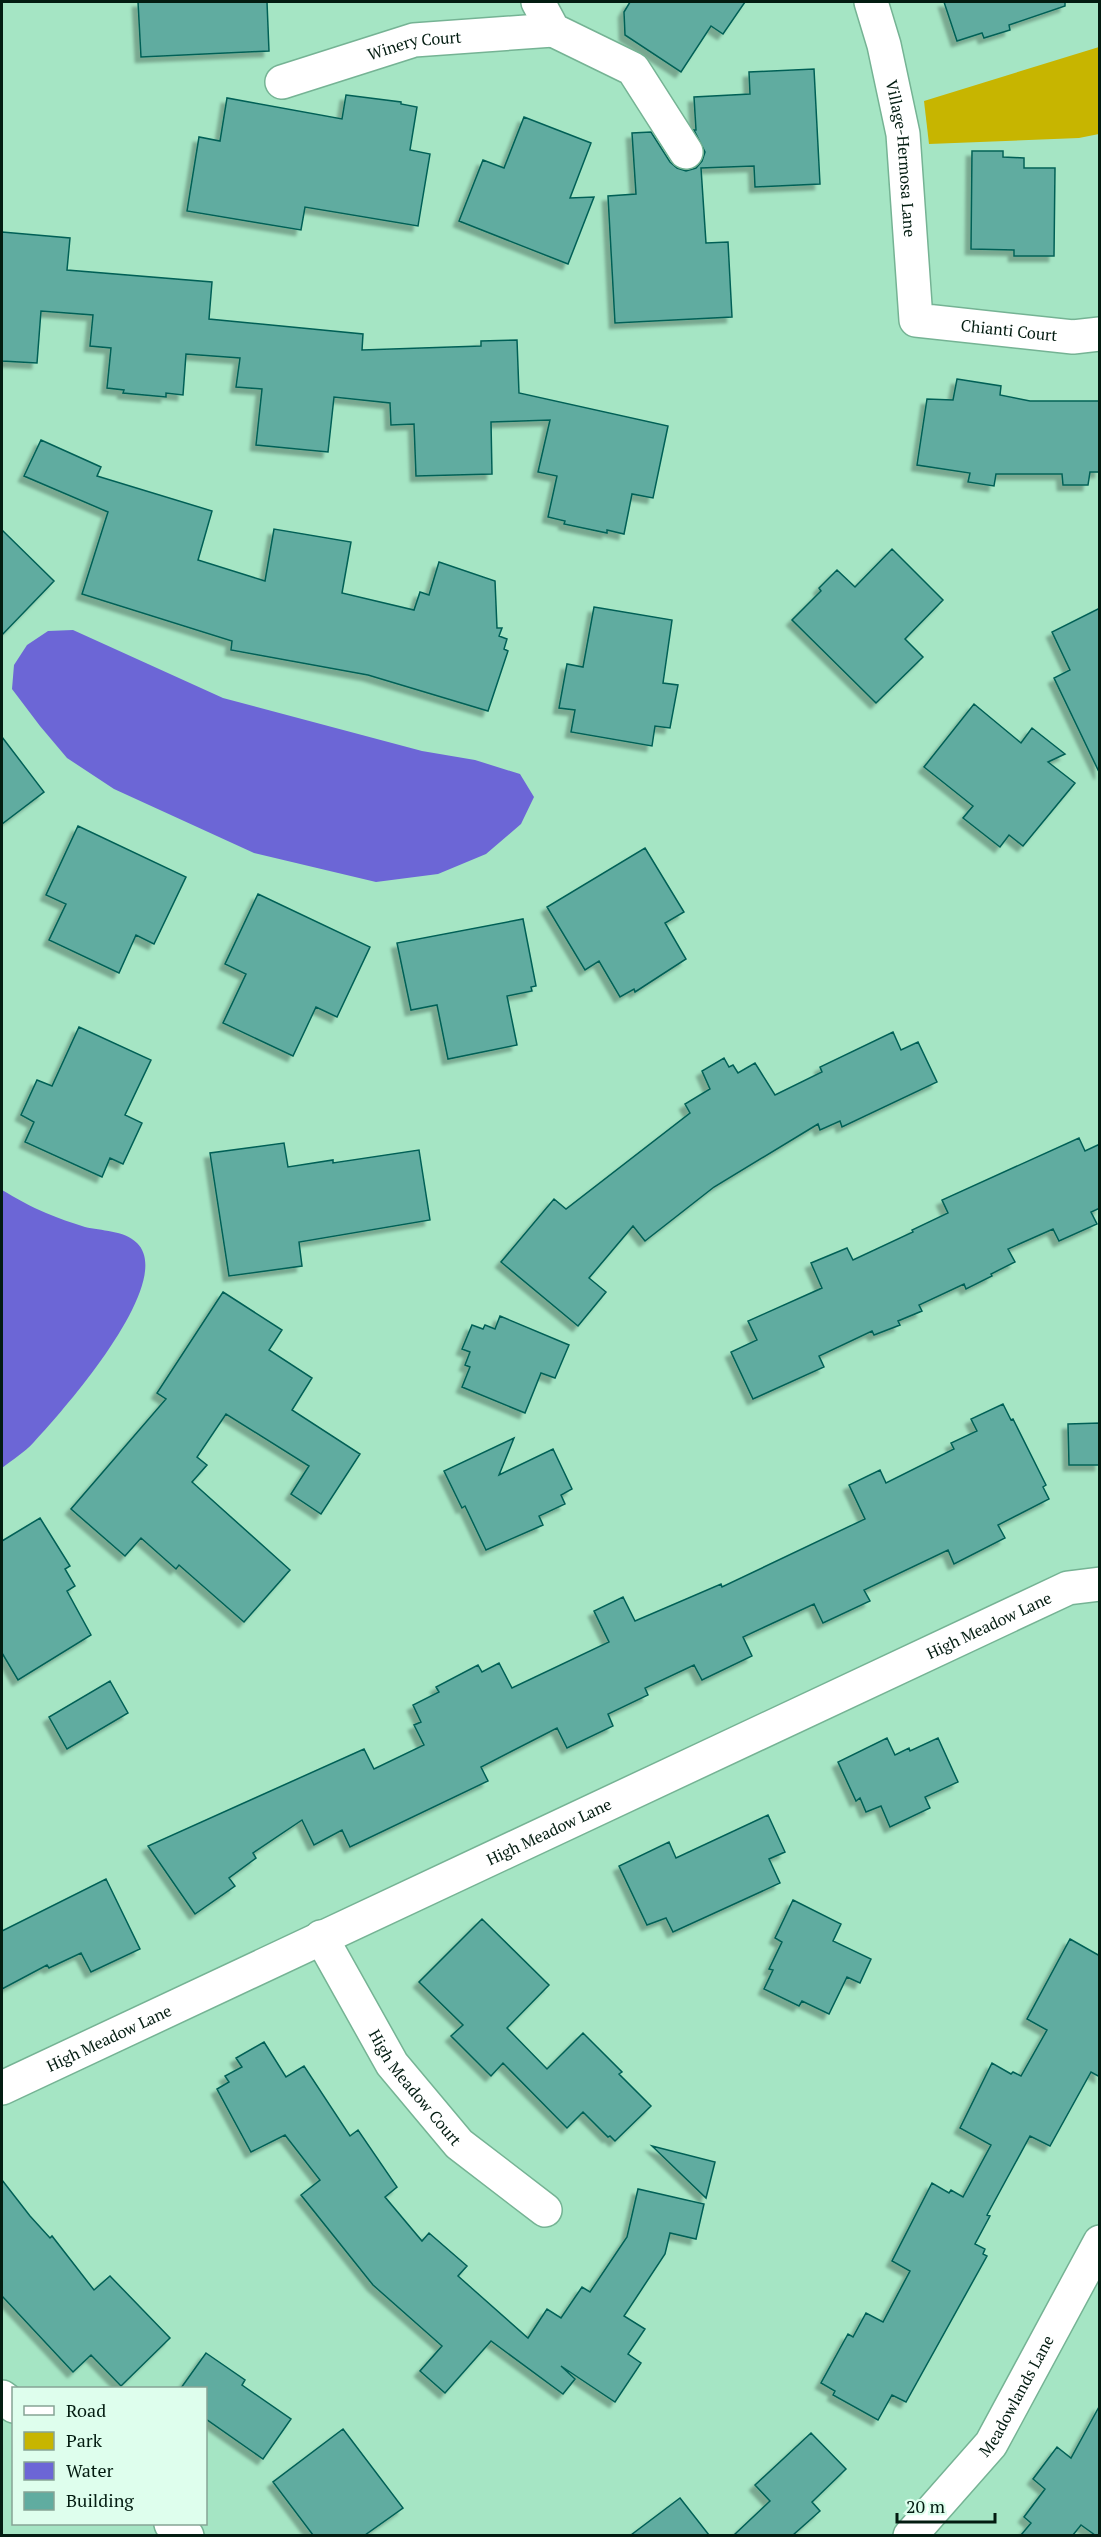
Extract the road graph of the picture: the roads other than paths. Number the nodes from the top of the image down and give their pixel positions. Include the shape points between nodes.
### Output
1 (538, 2) edge
2 (872, 2) edge
3 (553, 30) junction
4 (282, 82) dead end
5 (686, 152) dead end
6 (916, 320) joint
7 (1100, 334) edge
8 (1100, 1584) edge
9 (321, 1937) junction
10 (2, 2088) edge
11 (545, 2210) dead end
12 (1100, 2242) edge
13 (174, 2525) edge
14 (187, 2535) edge
15 (910, 2535) edge

1 - 3 street
2 - 6 street, Village-Hermosa Lane via 903,134
3 - 4 street, Winery Court via 414,40
3 - 5 street via 633,69
6 - 7 street, Chianti Court via 1073,338
8 - 9 street, High Meadow Lane via 1068,1588
9 - 10 street, High Meadow Lane
9 - 11 street, High Meadow Court via 392,2064 459,2144
12 - 15 street, Meadowlands Lane via 991,2444
13 - 14 street

